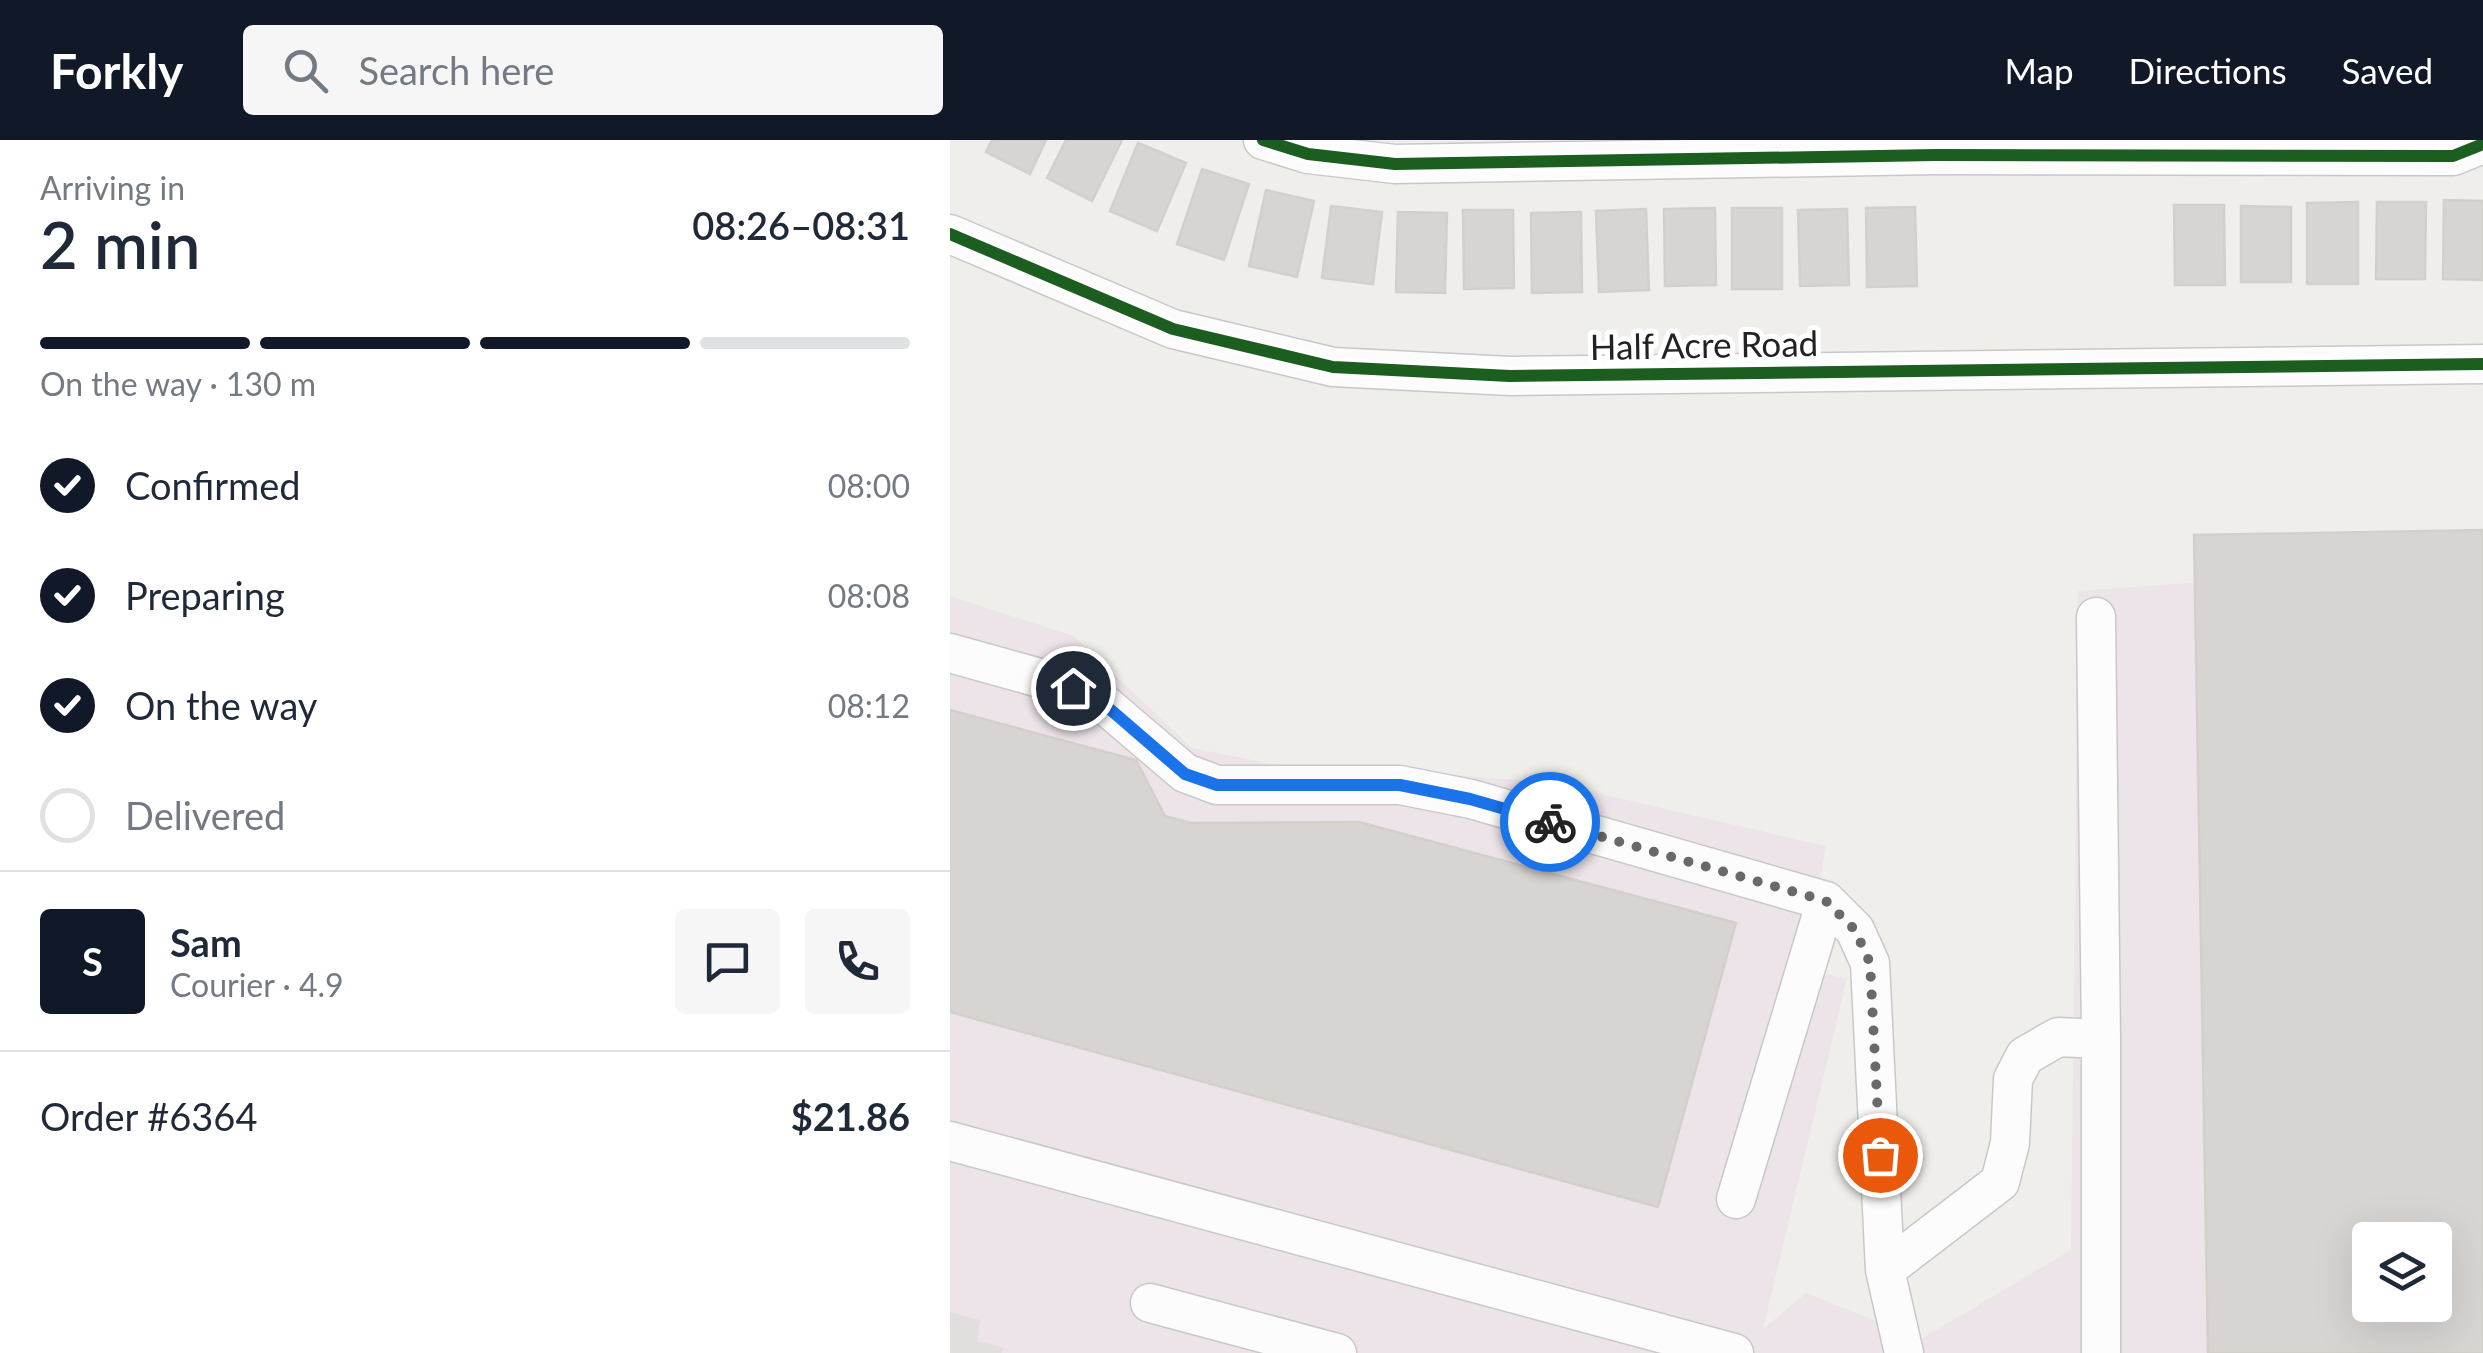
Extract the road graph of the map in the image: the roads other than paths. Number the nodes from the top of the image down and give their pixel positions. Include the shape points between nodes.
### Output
1 (1263, 140) edge
2 (2483, 144) edge
3 (1936, 147) edge
4 (2320, 147) edge
5 (1658, 149) edge
6 (950, 234) edge
7 (2483, 364) edge
8 (2096, 617) dead end
9 (950, 653) edge
10 (1826, 901) junction
11 (2100, 1039) junction
12 (950, 1141) edge
13 (1736, 1199) dead end
14 (1886, 1270) junction
15 (1150, 1303) dead end
16 (1337, 1353) edge
17 (1734, 1353) edge
18 (1904, 1353) edge
19 (2101, 1353) edge

1 - 5 street via 1308,154 1395,164
2 - 4 street via 2453,156
3 - 4 street
3 - 5 street
6 - 7 street, Half Acre Road via 1173,329 1333,368 1530,376
8 - 11 street
9 - 10 street via 1090,692 1185,774 1217,785 1400,785
10 - 13 street
10 - 14 street via 1855,930 1870,963
11 - 14 street via 2058,1037 2025,1056 2013,1079 2010,1143 2000,1182
11 - 19 street
12 - 17 street
14 - 18 street
15 - 16 street

